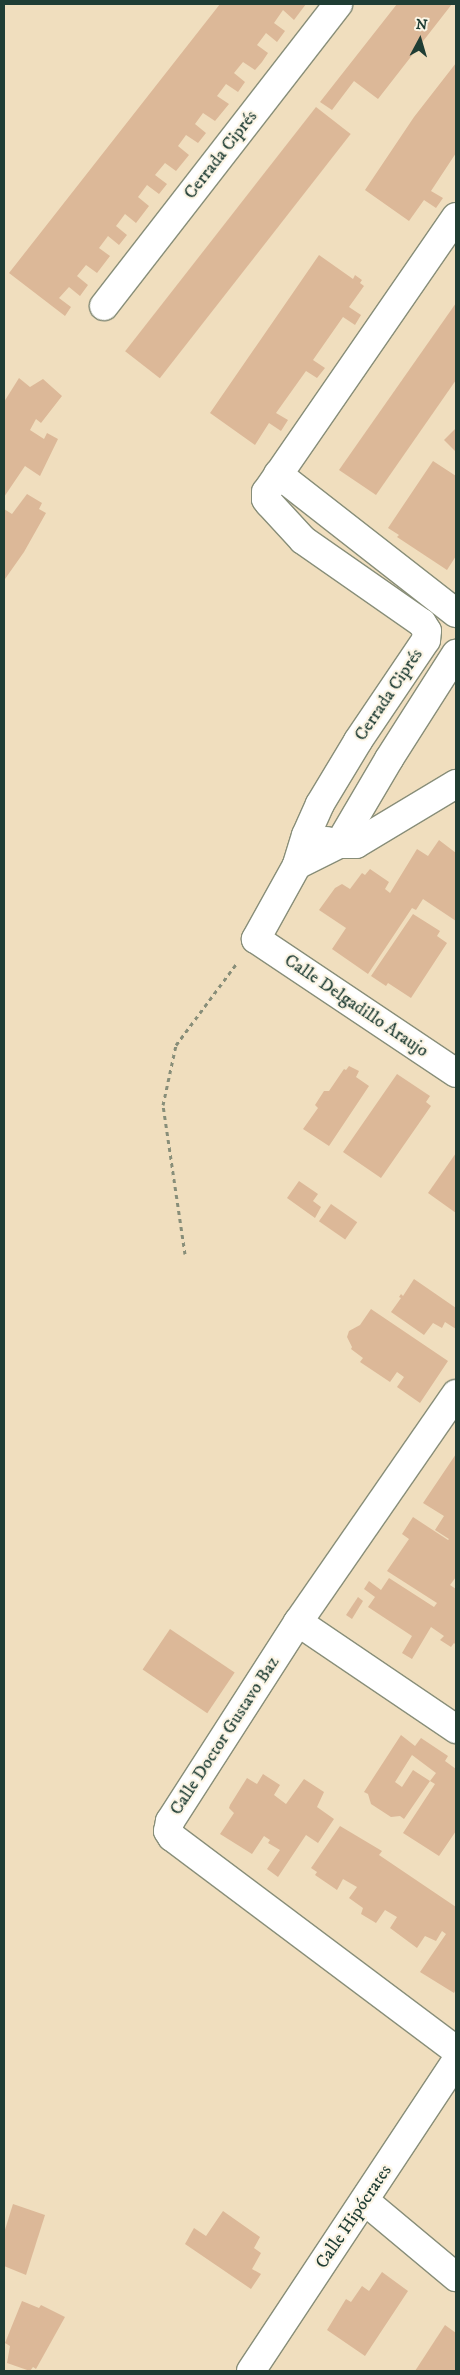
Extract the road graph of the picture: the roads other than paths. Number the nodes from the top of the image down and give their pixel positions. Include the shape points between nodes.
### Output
1 (338, 4) edge
2 (456, 217) edge
3 (104, 306) dead end
4 (278, 474) junction
5 (456, 613) edge
6 (456, 654) edge
7 (402, 676) junction
8 (432, 692) junction
9 (366, 729) junction
10 (395, 749) junction
11 (456, 784) edge
12 (306, 835) junction
13 (339, 844) junction
14 (297, 865) junction
15 (256, 939) joint
16 (456, 1073) edge
17 (456, 1394) edge
18 (298, 1622) junction
19 (456, 1729) edge
20 (456, 2050) edge
21 (456, 2061) edge
22 (365, 2201) junction
23 (456, 2277) edge
24 (251, 2371) edge

1 - 3 street, Cerrada Ciprés
2 - 4 street, Cerrada Ciprés
4 - 5 street
4 - 7 street, Cerrada Ciprés via 266,492 266,498 303,540 422,623 427,630 426,640
6 - 8 street, Cerrada Ciprés
7 - 8 street
7 - 9 street, Cerrada Ciprés
8 - 10 street, Cerrada Ciprés
9 - 10 street
9 - 12 street, Cerrada Ciprés via 320,804
10 - 13 street, Cerrada Ciprés
11 - 13 street via 368,839 356,844
12 - 13 street
12 - 14 street, Cerrada Ciprés
13 - 14 street
14 - 15 street, Cerrada Ciprés
15 - 16 street, Calle Delgadillo Araujo
17 - 18 street, Calle Doctor Gustavo Baz
18 - 19 street
18 - 20 street, Calle Doctor Gustavo Baz via 170,1821 168,1831
21 - 22 street, Calle Hipócrates
22 - 23 street
22 - 24 street, Calle Hipócrates

